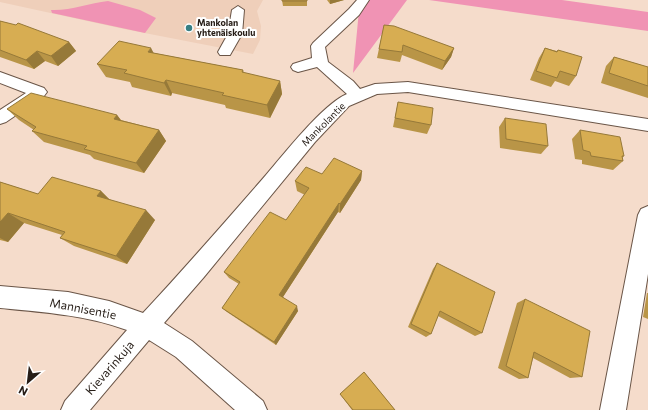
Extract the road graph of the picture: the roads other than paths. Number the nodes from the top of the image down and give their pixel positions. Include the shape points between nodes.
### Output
1 (363, 0) edge
2 (243, 6) edge
3 (225, 52) dead end
4 (320, 61) junction
5 (298, 67) dead end
6 (0, 77) edge
7 (356, 96) junction
8 (0, 118) edge
9 (648, 124) edge
10 (648, 215) edge
11 (0, 297) edge
12 (147, 326) junction
13 (74, 410) edge
14 (254, 410) edge
15 (613, 410) edge

1 - 4 street via 318,46
2 - 3 street
4 - 5 street
4 - 7 street via 348,84
6 - 8 street via 38,92
7 - 9 street, Mankolantie via 375,90 408,87
7 - 12 street, Mankolantie via 343,102 310,137
10 - 15 street
11 - 12 street, Mannisentie via 68,303 109,312
12 - 13 street, Kievarinkuja
12 - 14 street, Mannisentie via 184,349

